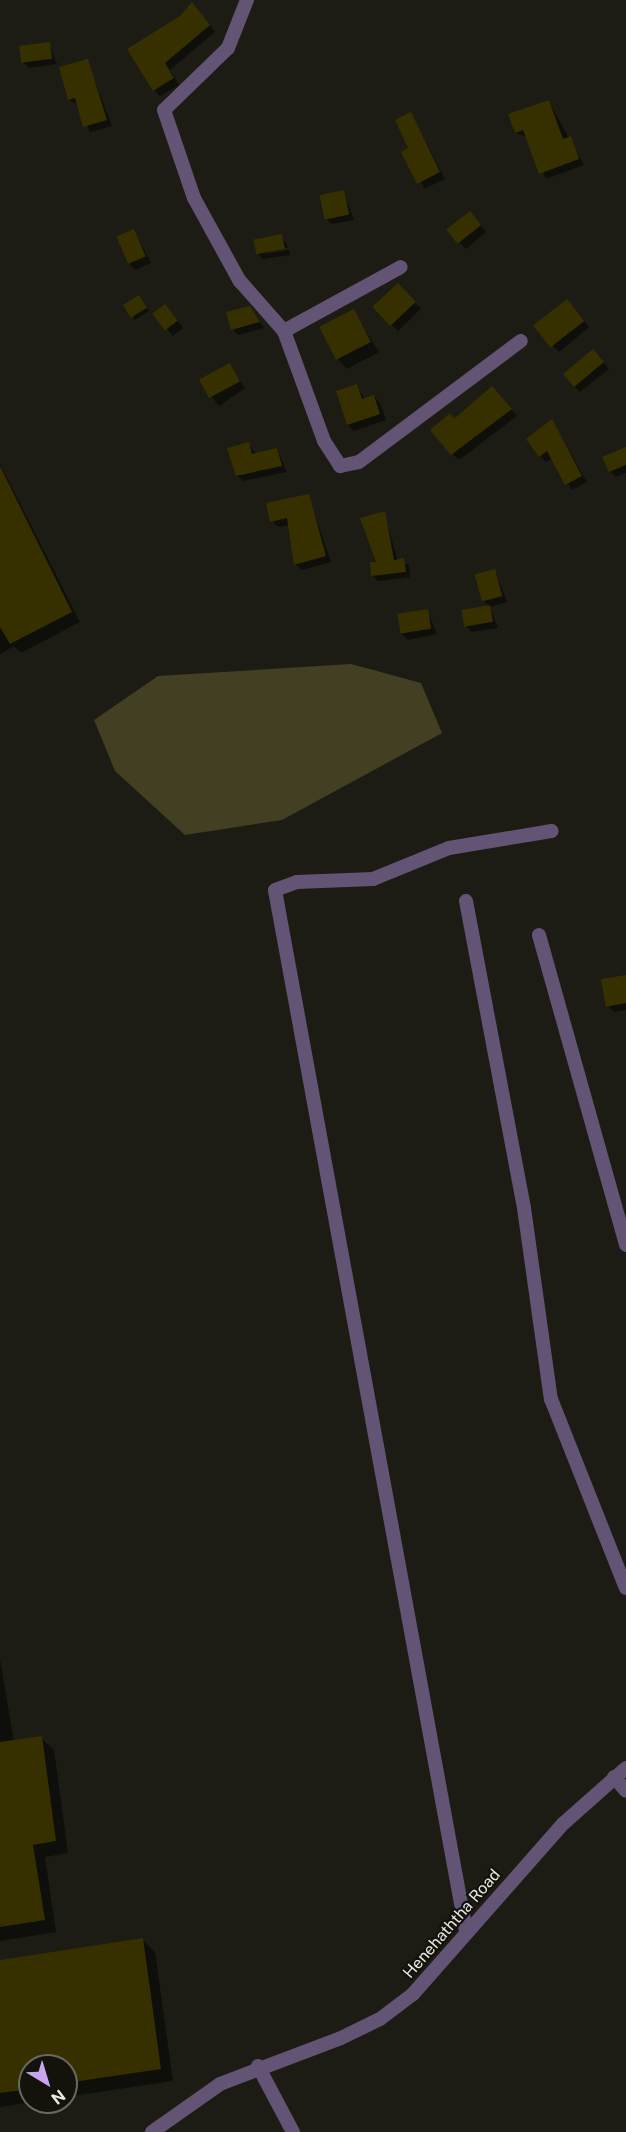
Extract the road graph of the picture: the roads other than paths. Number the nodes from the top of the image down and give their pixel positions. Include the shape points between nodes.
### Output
1 (247, 0) edge
2 (401, 267) dead end
3 (284, 331) junction
4 (521, 341) dead end
5 (552, 831) dead end
6 (466, 901) dead end
7 (539, 935) dead end
8 (626, 1245) edge
9 (626, 1588) edge
10 (626, 1768) edge
11 (614, 1777) junction
12 (626, 1791) edge
13 (466, 1931) junction
14 (258, 2066) junction
15 (152, 2132) edge
16 (293, 2132) edge

1 - 3 street via 228,48 164,110 200,208 239,280
2 - 3 street
3 - 4 street via 324,441 340,466 359,462
5 - 13 street via 449,848 373,879 297,882 275,890
6 - 9 street via 524,1208 551,1399
7 - 8 street
10 - 11 street, Henehaththa Road
11 - 12 street
11 - 13 street, Henehaththa Road via 564,1823
13 - 14 street, Henehaththa Road via 412,1994 380,2019
14 - 15 street, Henehaththa Road via 220,2084
14 - 16 street

